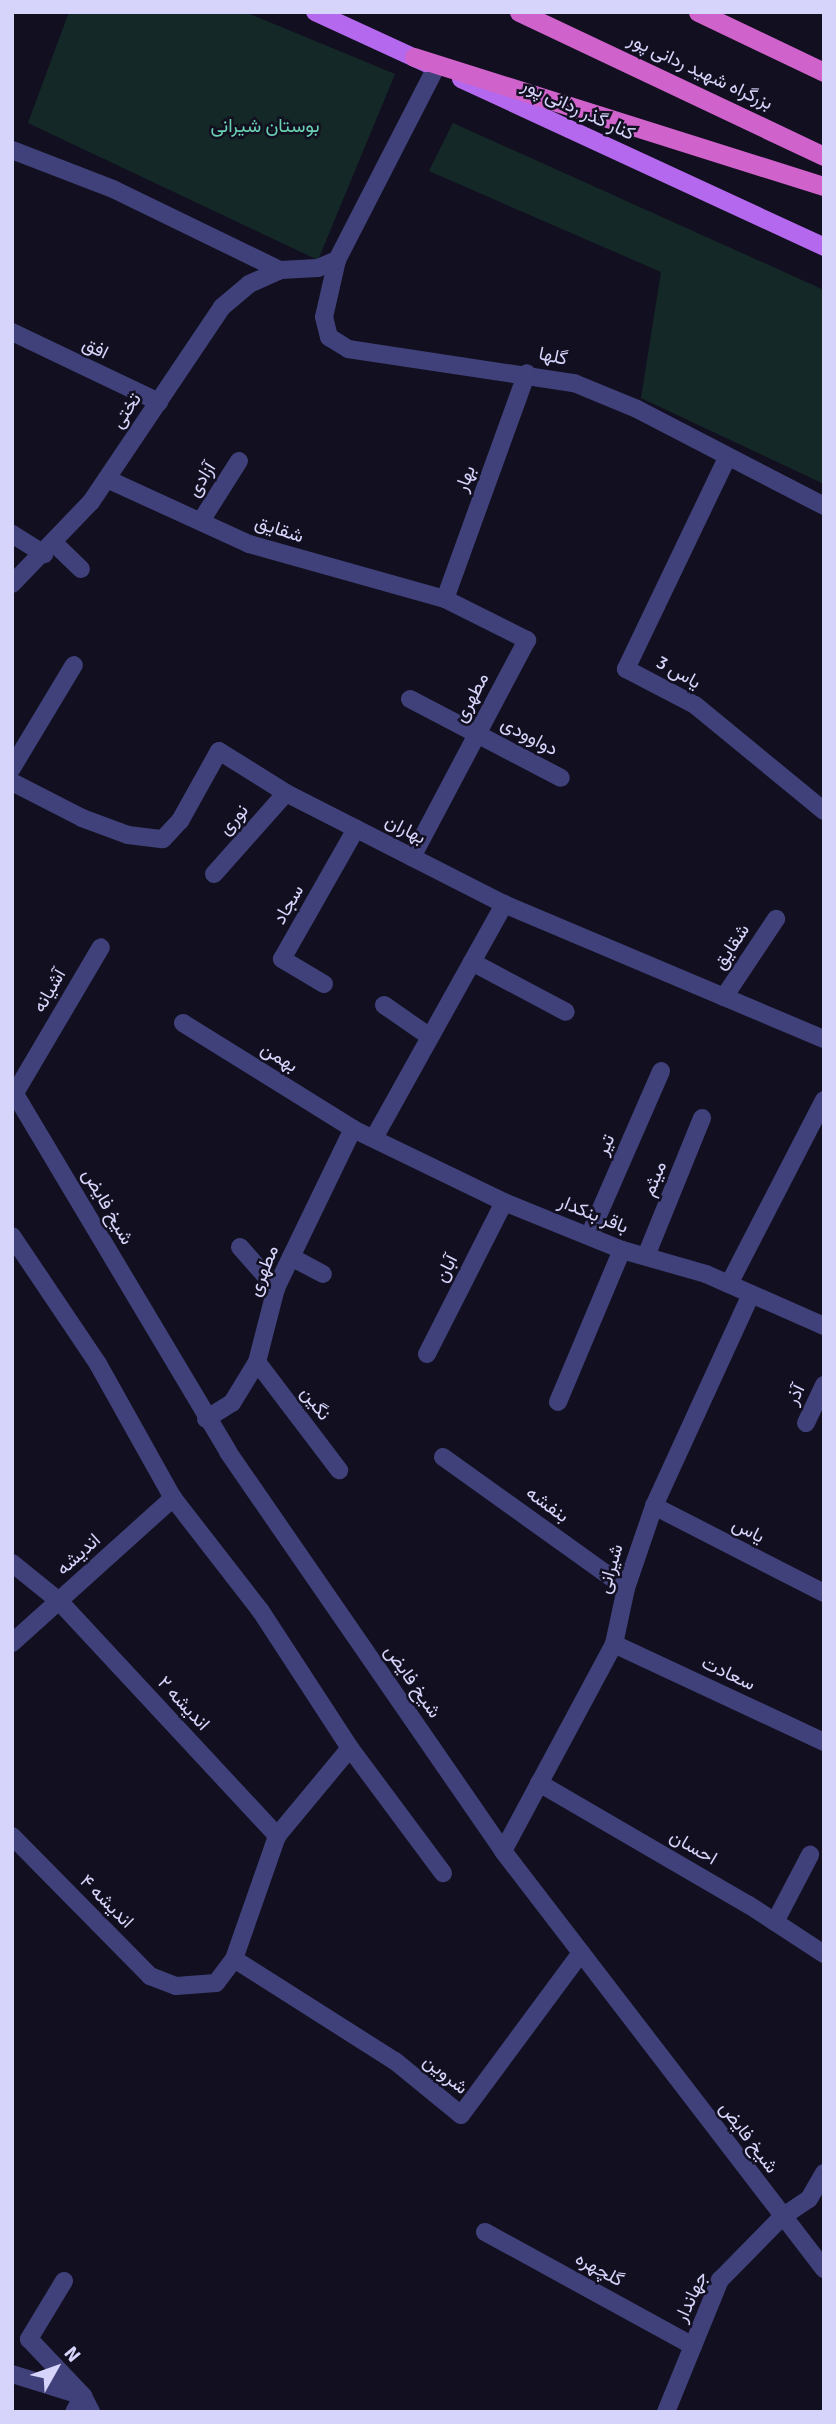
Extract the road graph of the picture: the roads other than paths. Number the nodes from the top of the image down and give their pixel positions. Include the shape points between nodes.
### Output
1 (315, 12) edge
2 (519, 12) edge
3 (698, 12) edge
4 (737, 12) edge
5 (748, 36) junction
6 (414, 57) junction
7 (436, 67) junction
8 (824, 72) edge
9 (12, 150) edge
10 (824, 156) edge
11 (824, 186) edge
12 (824, 247) edge
13 (337, 260) junction
14 (280, 270) junction
15 (12, 332) edge
16 (527, 373) junction
17 (159, 402) junction
18 (727, 458) junction
19 (239, 461) dead end
20 (107, 479) junction
21 (824, 506) edge
22 (201, 521) junction
23 (12, 534) edge
24 (49, 549) junction
25 (80, 569) dead end
26 (12, 584) edge
27 (445, 599) junction
28 (74, 665) dead end
29 (410, 699) dead end
30 (477, 734) junction
31 (12, 768) edge
32 (561, 778) dead end
33 (12, 782) edge
34 (286, 793) junction
35 (824, 811) edge
36 (356, 829) junction
37 (412, 857) junction
38 (214, 874) dead end
39 (504, 904) junction
40 (776, 919) dead end
41 (101, 947) dead end
42 (471, 962) junction
43 (324, 984) dead end
44 (724, 997) junction
45 (384, 1005) dead end
46 (566, 1012) dead end
47 (183, 1023) dead end
48 (430, 1037) junction
49 (824, 1039) edge
50 (661, 1070) dead end
51 (14, 1091) edge
52 (824, 1100) edge
53 (702, 1118) dead end
54 (353, 1129) junction
55 (374, 1138) junction
56 (504, 1202) junction
57 (12, 1236) edge
58 (589, 1236) junction
59 (240, 1247) dead end
60 (622, 1250) junction
61 (646, 1256) junction
62 (291, 1258) junction
63 (323, 1274) dead end
64 (729, 1284) junction
65 (276, 1288) junction
66 (751, 1294) junction
67 (824, 1326) edge
68 (427, 1354) dead end
69 (257, 1362) junction
70 (824, 1385) edge
71 (558, 1402) dead end
72 (206, 1419) junction
73 (806, 1423) dead end
74 (443, 1457) dead end
75 (339, 1470) dead end
76 (173, 1498) junction
77 (654, 1506) junction
78 (12, 1563) edge
79 (626, 1588) junction
80 (824, 1593) edge
81 (59, 1601) junction
82 (12, 1643) edge
83 (614, 1644) junction
84 (824, 1742) edge
85 (350, 1748) junction
86 (539, 1783) junction
87 (12, 1836) edge
88 (277, 1836) junction
89 (503, 1851) junction
90 (810, 1855) dead end
91 (443, 1873) dead end
92 (775, 1923) junction
93 (581, 1953) junction
94 (824, 1954) edge
95 (234, 1958) junction
96 (824, 2173) edge
97 (782, 2217) junction
98 (485, 2232) dead end
99 (824, 2269) edge
100 (64, 2281) dead end
101 (693, 2346) junction
102 (12, 2374) edge
103 (83, 2406) edge
104 (666, 2412) edge

1 - 6 main road, کنار گذر ردانی پور
2 - 10 highway, بزرگراه شهید ردانی پور
3 - 5 highway
4 - 5 highway
5 - 8 highway
6 - 7 main road, کنار گذر ردانی پور
6 - 11 highway
7 - 12 main road, کنار گذر ردانی پور
7 - 13 street
9 - 14 street, تختی via 113,189
13 - 14 street, تختی via 318,268
13 - 16 street, گلها via 324,317 329,337 348,349
14 - 17 street, تختی via 249,284 222,307
15 - 17 street, افق
16 - 18 street, گلها via 574,383 638,408
16 - 27 street, بهار
17 - 20 street, تختی
18 - 21 street, گلها
18 - 35 street, یاس 3 via 626,668 695,705
19 - 22 street, آزادی
20 - 22 street, شقایق
20 - 24 street, تختی
22 - 27 street, شقایق via 259,547
23 - 24 street
24 - 25 street
24 - 26 street, تختی
27 - 30 street, مطهری via 527,640
28 - 31 street
29 - 30 street, دواوودی
30 - 32 street, دواوودی
30 - 37 street, مطهری
33 - 34 street, بهاران via 82,818 128,835 163,839 180,821 219,751
34 - 36 street, بهاران
34 - 38 street, نوری
36 - 37 street, بهاران
36 - 43 street, سجاد via 282,959
37 - 39 street, بهاران
39 - 42 street
39 - 44 street, بهاران
40 - 44 street, شقایق
41 - 51 street, آشیانه
42 - 46 street
42 - 48 street
44 - 49 street, بهاران
45 - 48 street
47 - 54 street, بهمن
48 - 55 street
50 - 58 street, تیر
51 - 72 street, شیخ فایض
52 - 64 street
53 - 61 street, میثم
54 - 55 street, باقر بنکدار
54 - 62 street, مطهری
55 - 56 street, باقر بنکدار
56 - 58 street, باقر بنکدار
56 - 68 street, آبان
57 - 76 street via 98,1364
58 - 60 street, باقر بنکدار
59 - 65 street
60 - 61 street, باقر بنکدار
60 - 71 street
61 - 64 street, باقر بنکدار
62 - 63 street
62 - 65 street, مطهری
64 - 66 street, باقر بنکدار
65 - 69 street, مطهری
66 - 67 street, باقر بنکدار
66 - 77 street, شیرانی
69 - 72 street, مطهری via 232,1403
69 - 75 street, نگین
70 - 73 street, آذر
72 - 89 street, شیخ فایض
74 - 79 street, بنفشه
76 - 81 street, اندیشه
76 - 85 street via 260,1610
77 - 79 street, شیرانی
77 - 80 street, یاس
78 - 81 street, اندیشه ۲
79 - 83 street, شیرانی
81 - 82 street, اندیشه
81 - 88 street, اندیشه ۲
83 - 84 street, سعادت
83 - 86 street, شیرانی
85 - 88 street
85 - 91 street
86 - 89 street, شیرانی
86 - 92 street, احسان
87 - 95 street, اندیشه ۴ via 150,1976 176,1986 216,1983
88 - 95 street
89 - 93 street, شیخ فایض
90 - 92 street
92 - 94 street, احسان
93 - 95 street, شروین via 461,2115 395,2061
93 - 97 street, شیخ فایض
96 - 97 street via 809,2199
97 - 99 street, شیخ فایض
97 - 101 street, جهاندار via 720,2280
98 - 101 street, گلچهره
100 - 103 street via 29,2339
101 - 104 street, جهاندار
102 - 103 street

